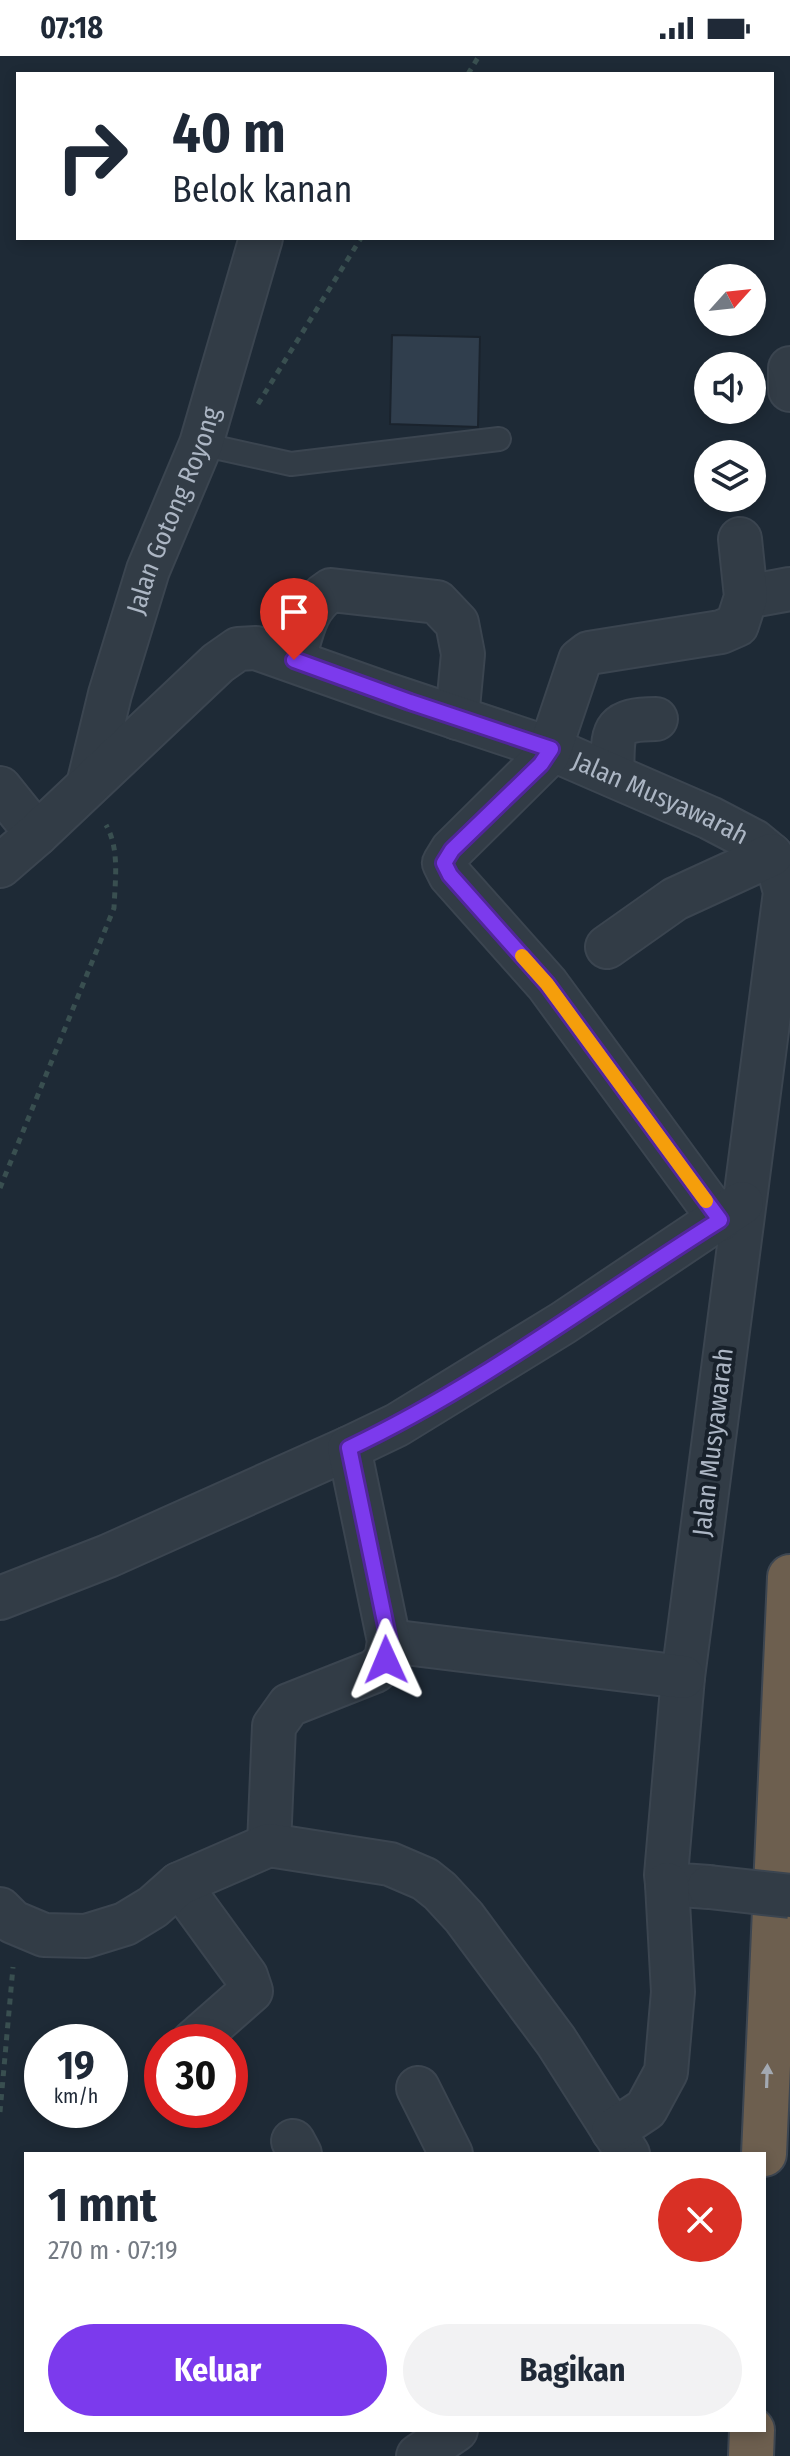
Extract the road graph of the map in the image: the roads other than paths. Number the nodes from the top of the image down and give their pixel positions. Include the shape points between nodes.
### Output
1 (261, 240) edge
2 (790, 368) edge
3 (790, 390) edge
4 (499, 439) dead end
5 (216, 447) junction
6 (740, 539) dead end
7 (790, 589) edge
8 (746, 597) junction
9 (294, 660) junction
10 (457, 718) junction
11 (656, 719) dead end
12 (551, 749) junction
13 (612, 775) junction
14 (88, 785) junction
15 (0, 788) edge
16 (37, 834) junction
17 (771, 855) junction
18 (0, 866) edge
19 (607, 947) dead end
20 (732, 1211) junction
21 (349, 1448) junction
22 (790, 1577) edge
23 (0, 1598) edge
24 (389, 1641) junction
25 (683, 1677) junction
26 (269, 1845) junction
27 (179, 1884) junction
28 (667, 1884) junction
29 (790, 1896) edge
30 (6, 1915) edge
31 (213, 2024) edge
32 (418, 2088) dead end
33 (620, 2142) edge
34 (450, 2152) edge
35 (764, 2152) edge
36 (452, 2432) edge
37 (752, 2432) edge
38 (418, 2456) edge
39 (751, 2456) edge

1 - 5 street, Jalan Gotong Royong
2 - 3 street
4 - 5 lane via 291,464
5 - 14 street, Jalan Gotong Royong via 148,570
6 - 8 street
7 - 8 street
8 - 12 street via 737,625 721,632 589,653 580,660
9 - 10 street, Jalan Musyawarah
9 - 10 street via 315,600 331,590 437,602 457,623 463,654
9 - 14 street, Jalan Musyawarah via 256,648 238,649
10 - 12 street, Jalan Musyawarah
11 - 13 street via 634,719 619,727
12 - 13 street, Jalan Musyawarah
12 - 20 street via 444,863
13 - 17 street, Jalan Musyawarah via 710,818
14 - 16 street, Jalan Musyawarah
15 - 16 street
16 - 18 street, Jalan Musyawarah
17 - 19 street via 675,899
17 - 20 street, Jalan Musyawarah via 785,892
20 - 21 street via 539,1339
20 - 25 street, Jalan Musyawarah
21 - 23 street via 108,1556
21 - 24 street
35 -> 22 highway
24 - 25 street
24 - 26 street via 386,1660 375,1671 289,1705 274,1726
25 - 28 street, Jalan Musyawarah
26 - 27 street
26 - 33 street via 390,1864 440,1891 556,2041
27 - 30 street via 125,1924 86,1936 44,1935
27 - 31 street via 246,1976 251,1991
28 - 29 street, bridge
28 - 33 street, Jalan Musyawarah via 673,1992 666,2072
32 - 34 street
36 - 38 street
37 - 39 highway

